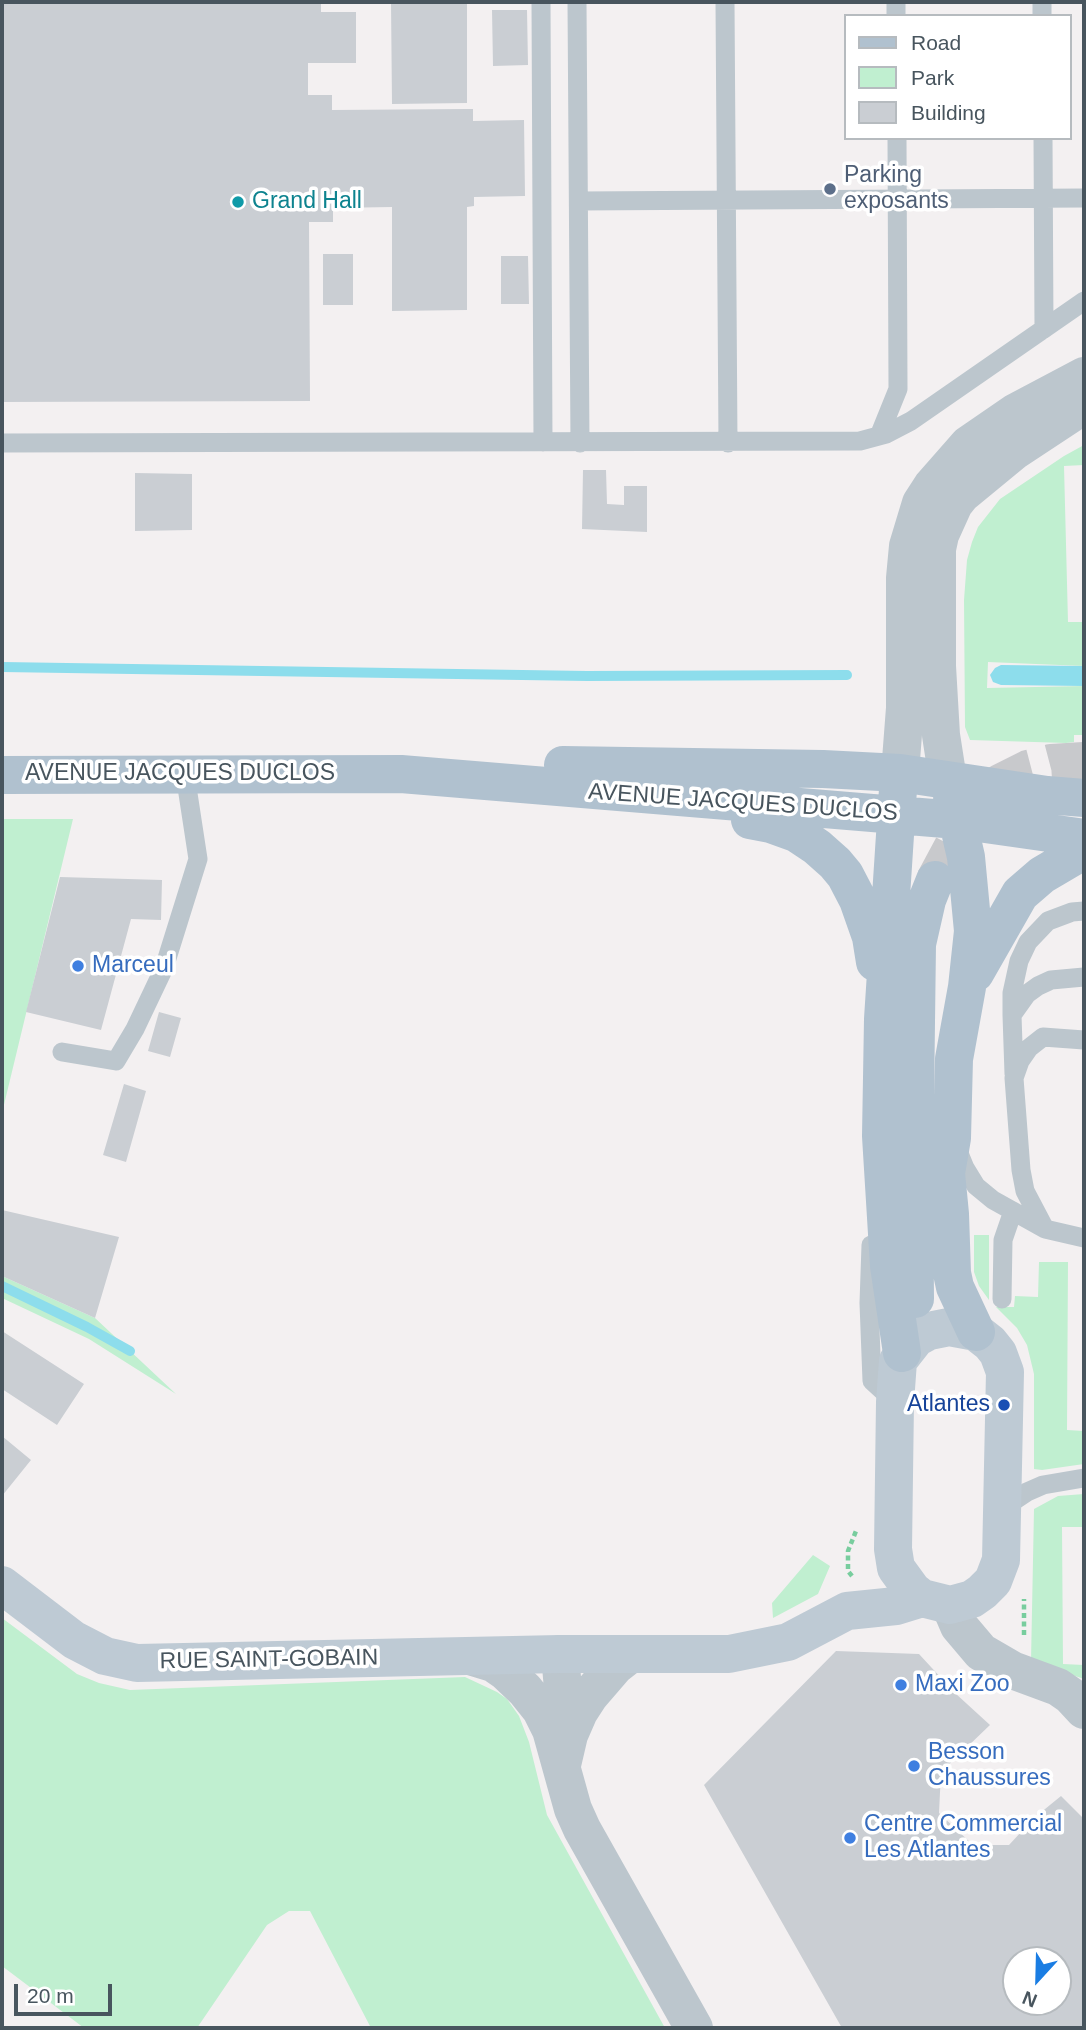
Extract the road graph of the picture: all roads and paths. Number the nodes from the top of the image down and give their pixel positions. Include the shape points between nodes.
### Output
1 (541, 2) edge
2 (577, 2) edge
3 (725, 2) edge
4 (897, 140) edge
5 (1043, 140) edge
6 (1044, 198) junction
7 (1084, 198) edge
8 (726, 200) junction
9 (897, 200) junction
10 (579, 201) junction
11 (1084, 301) edge
12 (1045, 329) junction
13 (1084, 376) edge
14 (898, 389) junction
15 (1084, 405) edge
16 (920, 415) junction
17 (879, 436) junction
18 (543, 442) junction
19 (2, 443) edge
20 (580, 443) junction
21 (728, 443) junction
22 (900, 773) junction
23 (185, 774) junction
24 (401, 774) junction
25 (2, 775) edge
26 (948, 780) junction
27 (565, 789) junction
28 (1084, 798) edge
29 (896, 815) junction
30 (957, 820) junction
31 (1084, 838) edge
32 (1084, 853) edge
33 (934, 880) tunnel mouth
34 (1084, 911) edge
35 (1084, 977) edge
36 (967, 987) junction
37 (1012, 1015) junction
38 (883, 1019) junction
39 (1084, 1040) edge
40 (62, 1052) dead end
41 (1014, 1078) junction
42 (881, 1136) junction
43 (952, 1138) junction
44 (1013, 1211) junction
45 (1045, 1229) junction
46 (1084, 1238) edge
47 (1002, 1299) dead end
48 (976, 1332) junction
49 (909, 1345) junction
50 (895, 1402) junction
51 (1084, 1478) edge
52 (1003, 1508) junction
53 (893, 1549) junction
54 (2, 1585) edge
55 (936, 1601) junction
56 (847, 1611) junction
57 (560, 1654) junction
58 (629, 1655) junction
59 (470, 1656) junction
60 (1084, 1710) edge
61 (562, 1765) junction
62 (694, 2028) edge

1 - 18 lane
2 - 10 lane
3 - 8 lane
4 - 9 lane
5 - 6 lane
6 - 7 lane
6 - 9 lane
6 - 12 lane
8 - 9 lane
8 - 10 lane
8 - 21 lane
9 - 14 lane
10 - 20 lane
11 - 12 lane
12 - 16 lane
13 - 22 street via 1016,412 968,445 921,503 908,546 905,578
14 - 16 lane
14 - 17 lane
15 - 26 street via 1013,452 962,494 940,535 937,666
16 - 17 lane
17 - 21 lane via 833,443
18 - 19 lane
18 - 20 lane
20 - 21 lane
22 - 24 main road, AVENUE JACQUES DUCLOS via 542,765
22 - 26 main road, AVENUE JACQUES DUCLOS
22 - 29 main road
23 - 24 main road, AVENUE JACQUES DUCLOS
23 - 25 main road, AVENUE JACQUES DUCLOS
23 - 40 lane via 198,859 164,968 116,1061
24 - 27 main road, AVENUE JACQUES DUCLOS
26 - 28 main road, AVENUE JACQUES DUCLOS
26 - 30 main road
27 - 29 main road, AVENUE JACQUES DUCLOS
27 - 38 main road via 771,824 796,832 817,846 845,875 858,900 871,937
29 - 30 main road, AVENUE JACQUES DUCLOS
29 - 38 main road
30 - 31 main road, AVENUE JACQUES DUCLOS
30 - 36 main road via 966,857 973,931
32 - 36 main road via 1042,875 1020,894
33 - 49 main road via 922,920 916,978
34 - 37 lane via 1048,921 1028,942 1019,961
35 - 37 lane via 1038,986
36 - 43 main road via 954,1059
37 - 41 lane
38 - 42 main road
39 - 41 lane via 1043,1037 1029,1048
41 - 45 lane via 1025,1191
42 - 49 main road via 889,1266
42 - 50 lane via 871,1232 872,1381
43 - 44 lane via 976,1186
43 - 48 main road via 946,1173 952,1273
44 - 45 lane
44 - 47 lane via 1003,1240
45 - 46 lane
48 - 49 street via 940,1328
48 - 52 street via 998,1353 1005,1372
49 - 50 street via 896,1370
50 - 53 street
51 - 52 lane via 1043,1485
52 - 55 street via 998,1571 972,1599
53 - 55 street via 900,1576
53 - 56 street
54 - 59 street, RUE SAINT-GOBAIN via 74,1640 105,1656 136,1663
55 - 56 street
55 - 60 street via 981,1652 1012,1670 1058,1687
56 - 58 street, RUE SAINT-GOBAIN via 788,1643 760,1649 729,1654
57 - 58 street, RUE SAINT-GOBAIN
57 - 59 street, RUE SAINT-GOBAIN
57 - 61 street
58 - 61 street via 579,1712
59 - 61 street via 493,1663 525,1690 551,1730
61 - 62 street via 582,1829

